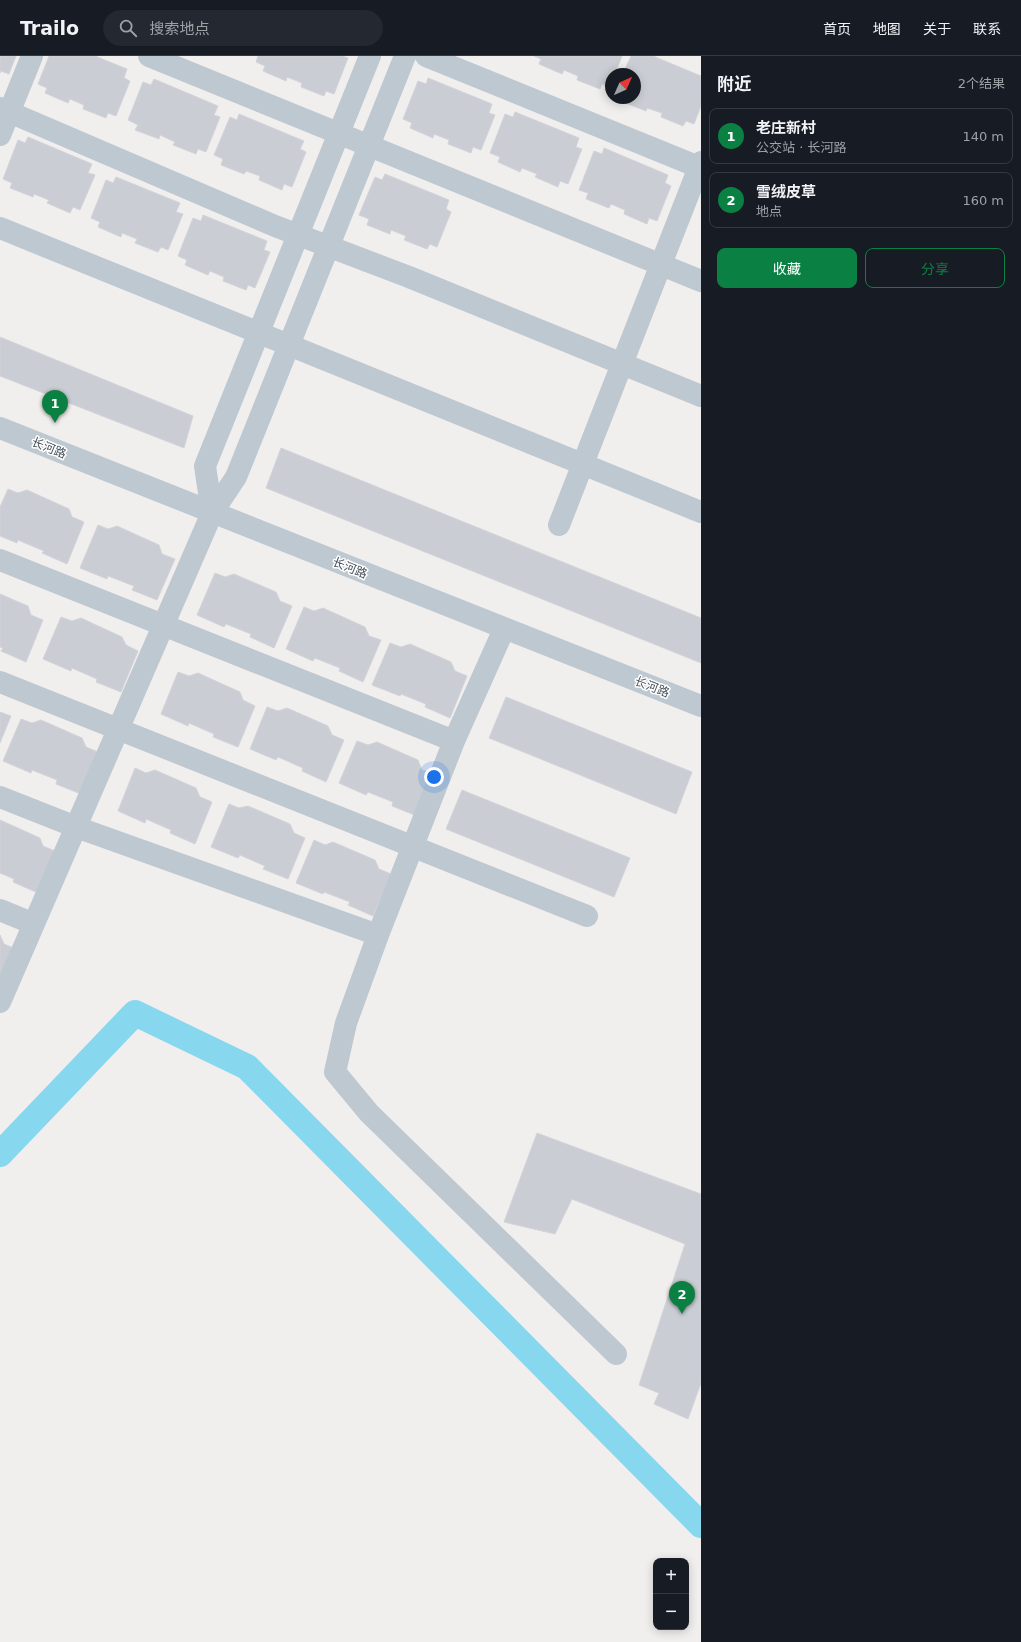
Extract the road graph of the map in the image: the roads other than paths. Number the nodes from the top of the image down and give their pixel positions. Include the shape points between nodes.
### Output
1 (32, 56) edge
2 (149, 56) edge
3 (370, 56) edge
4 (405, 56) edge
5 (426, 56) edge
6 (5, 110) edge
7 (339, 134) junction
8 (0, 135) edge
9 (369, 146) junction
10 (700, 166) edge
11 (0, 228) edge
12 (298, 235) junction
13 (328, 246) junction
14 (660, 265) junction
15 (701, 281) edge
16 (259, 333) junction
17 (289, 345) junction
18 (621, 364) junction
19 (701, 396) edge
20 (0, 428) edge
21 (582, 464) junction
22 (701, 512) edge
23 (212, 513) junction
24 (559, 525) dead end
25 (0, 560) edge
26 (163, 625) junction
27 (504, 629) junction
28 (0, 682) edge
29 (701, 706) edge
30 (119, 729) junction
31 (454, 741) junction
32 (0, 796) edge
33 (76, 827) junction
34 (413, 846) junction
35 (0, 910) edge
36 (587, 916) dead end
37 (34, 924) junction
38 (378, 935) junction
39 (0, 1002) edge
40 (616, 1354) dead end

1 - 6 street
2 - 7 street
3 - 7 street
4 - 9 street
5 - 10 street
6 - 8 street
6 - 12 street
7 - 9 street
7 - 12 street
9 - 13 street
9 - 14 street
10 - 14 street
11 - 16 street
12 - 13 street
12 - 16 street
13 - 17 street
13 - 18 street
14 - 15 street
14 - 18 street
16 - 17 street
16 - 23 street via 205,466
17 - 21 street
17 - 23 street via 236,477
18 - 19 street
18 - 21 street
20 - 23 street, 长河路
21 - 22 street
21 - 24 street
23 - 26 street
23 - 27 street, 长河路
25 - 26 street
26 - 30 street
26 - 31 street
27 - 29 street, 长河路
27 - 31 street
28 - 30 street
30 - 33 street
30 - 34 street
31 - 34 street
32 - 33 street
33 - 37 street
33 - 38 street
34 - 36 street
34 - 38 street
35 - 37 street
37 - 39 street
38 - 40 street via 346,1023 335,1072 369,1113

